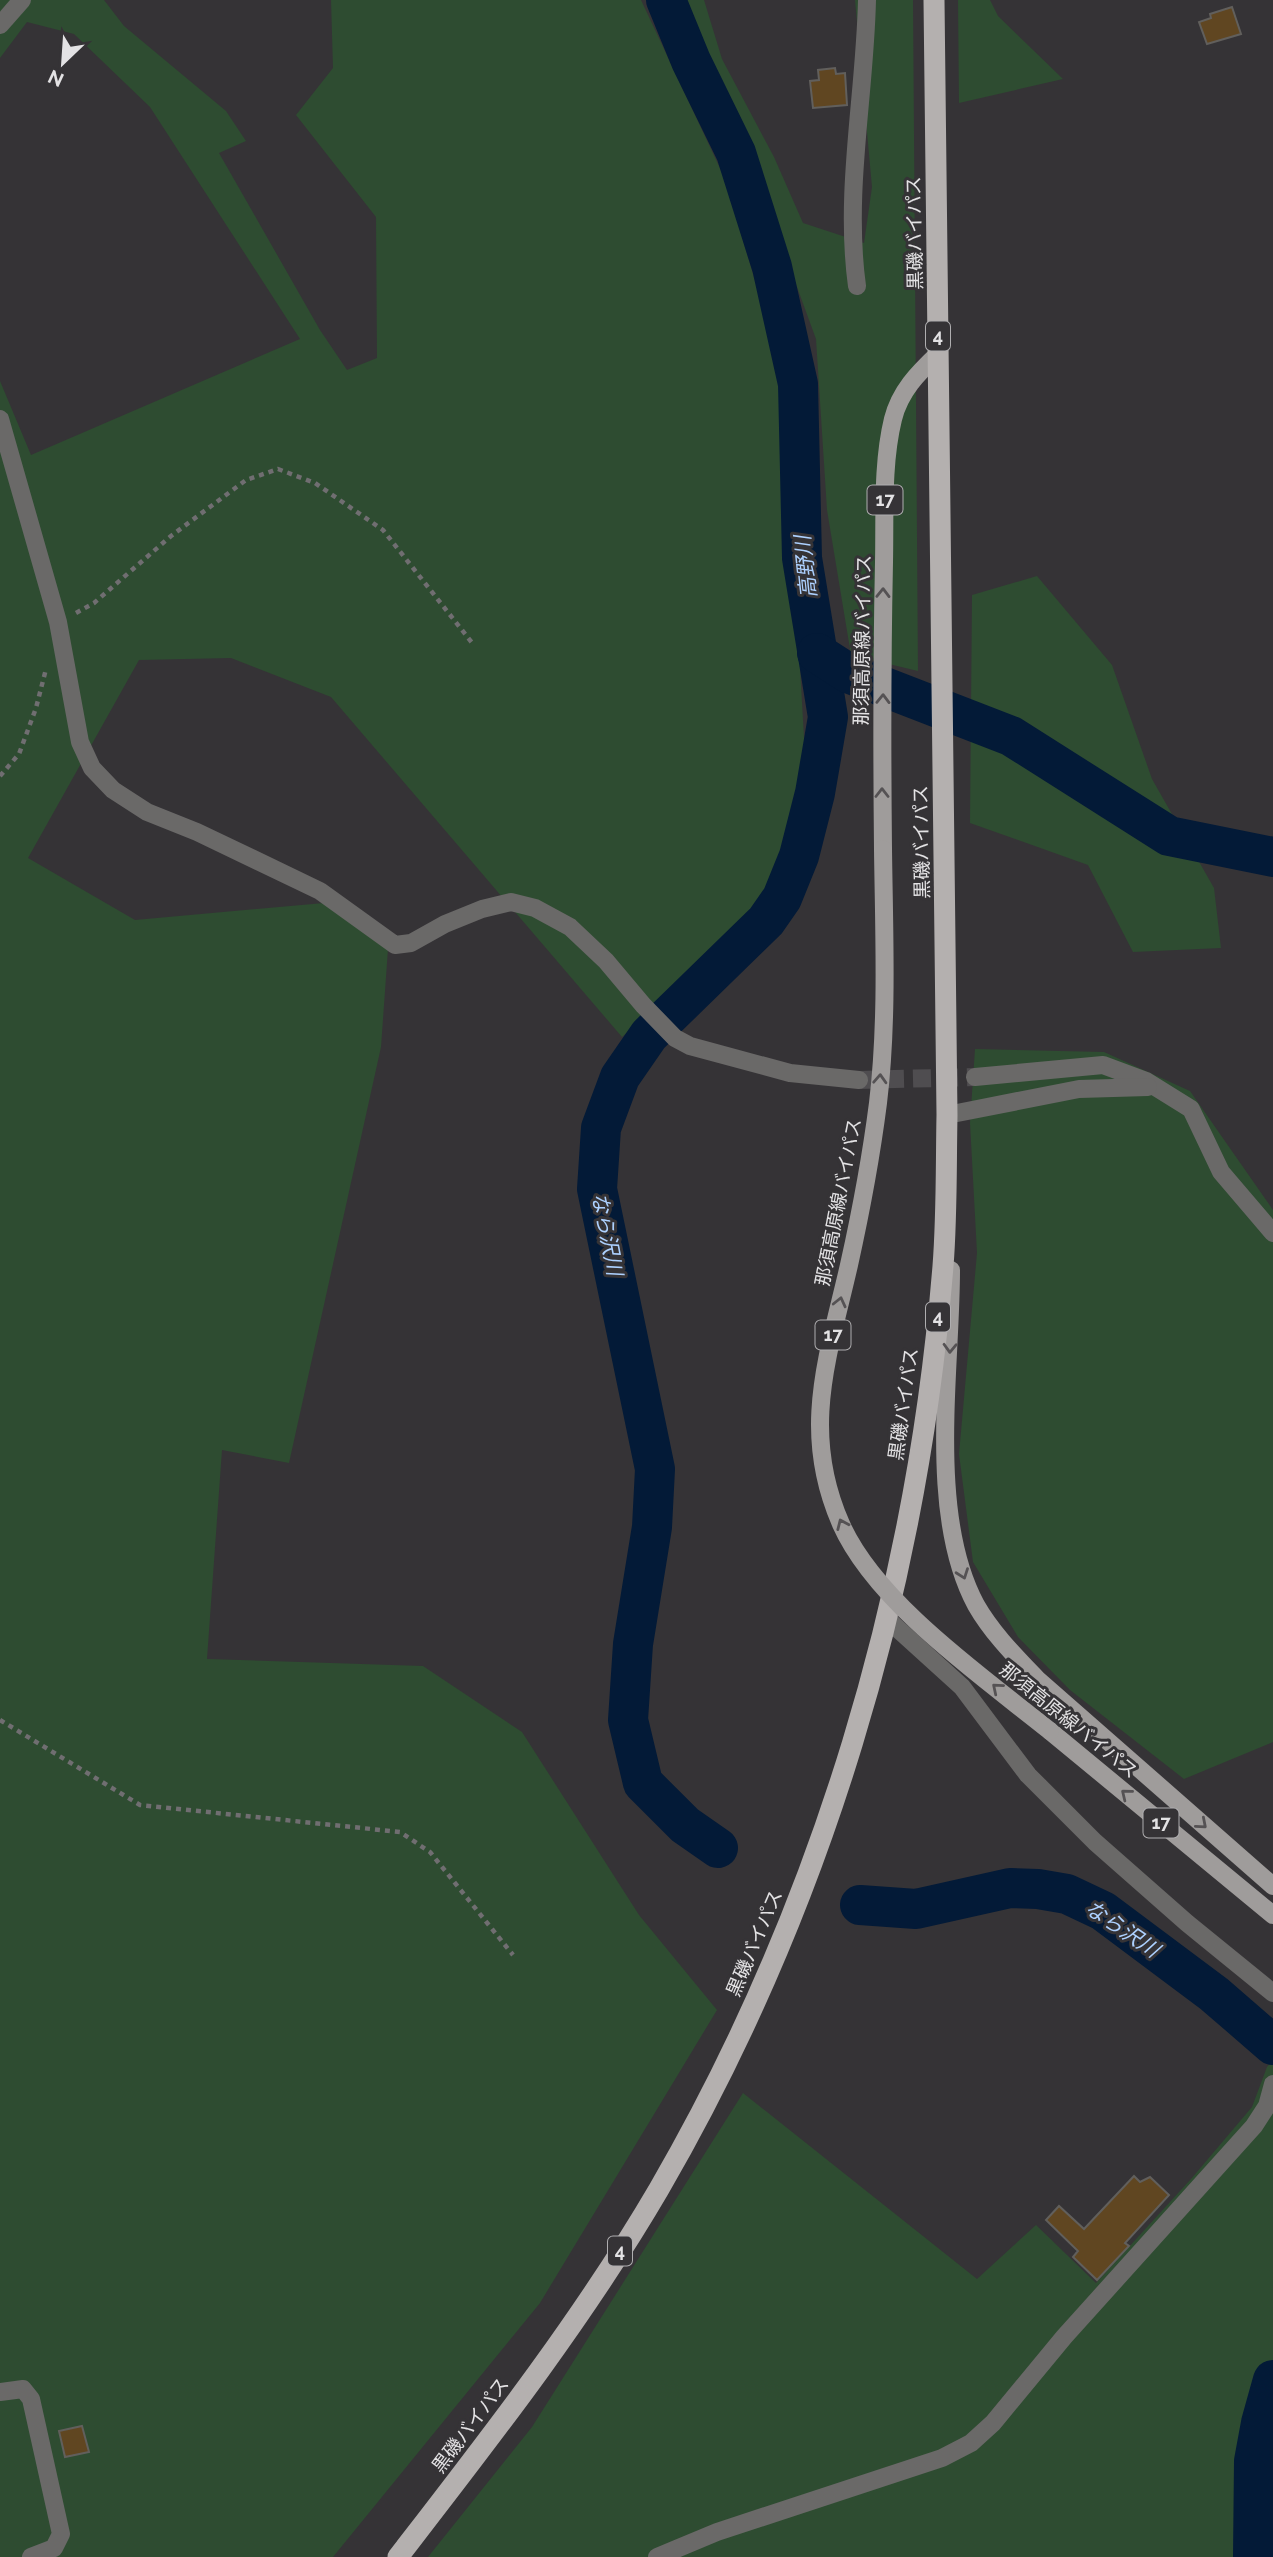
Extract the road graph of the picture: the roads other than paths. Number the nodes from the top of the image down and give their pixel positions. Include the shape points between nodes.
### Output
1 (22, 0) edge
2 (867, 0) edge
3 (934, 0) edge
4 (0, 25) edge
5 (857, 286) dead end
6 (938, 354) junction
7 (0, 419) edge
8 (975, 1077) tunnel mouth
9 (859, 1080) tunnel mouth
10 (1155, 1087) junction
11 (947, 1115) junction
12 (946, 1182) junction
13 (1273, 1234) edge
14 (887, 1619) junction
15 (1273, 1886) edge
16 (1273, 1915) edge
17 (1273, 1993) edge
18 (1273, 2084) edge
19 (0, 2392) edge
20 (31, 2557) edge
21 (398, 2557) edge
22 (657, 2557) edge

1 - 4 street
2 - 5 street via 852,250
3 - 6 highway, 黒磯バイパス / 4
6 - 11 highway, 黒磯バイパス / 4
16 -> 6 main road, 那須高原線バイパス / 17, bridge via 946,1646 880,1584 857,1554 828,1487 819,1409 824,1368 861,1210 878,1099 884,986 887,457 900,400 911,380
7 - 9 street via 58,622 80,742 92,768 113,790 147,812 320,891 395,945 411,943 482,909 510,902 535,908 570,927 675,1038 690,1046 790,1073
8 - 10 street via 1103,1065
10 - 11 street via 1079,1089
10 - 13 street via 1191,1109 1221,1172
11 - 12 highway, 黒磯バイパス / 4
12 - 14 highway, 黒磯バイパス / 4 via 927,1411
12 -> 15 main road, 那須高原線バイパス / 17 via 951,1321 946,1476 951,1533 961,1572 1003,1644 1037,1679
14 - 17 street via 962,1687 1028,1774 1095,1842
14 - 21 highway, 黒磯バイパス / 4 via 851,1752 813,1863 729,2058 659,2189 605,2276 516,2404
18 - 22 street via 1267,2106 1254,2126 971,2443 942,2458 717,2532
19 - 20 street via 23,2389 31,2399 61,2534 54,2548

